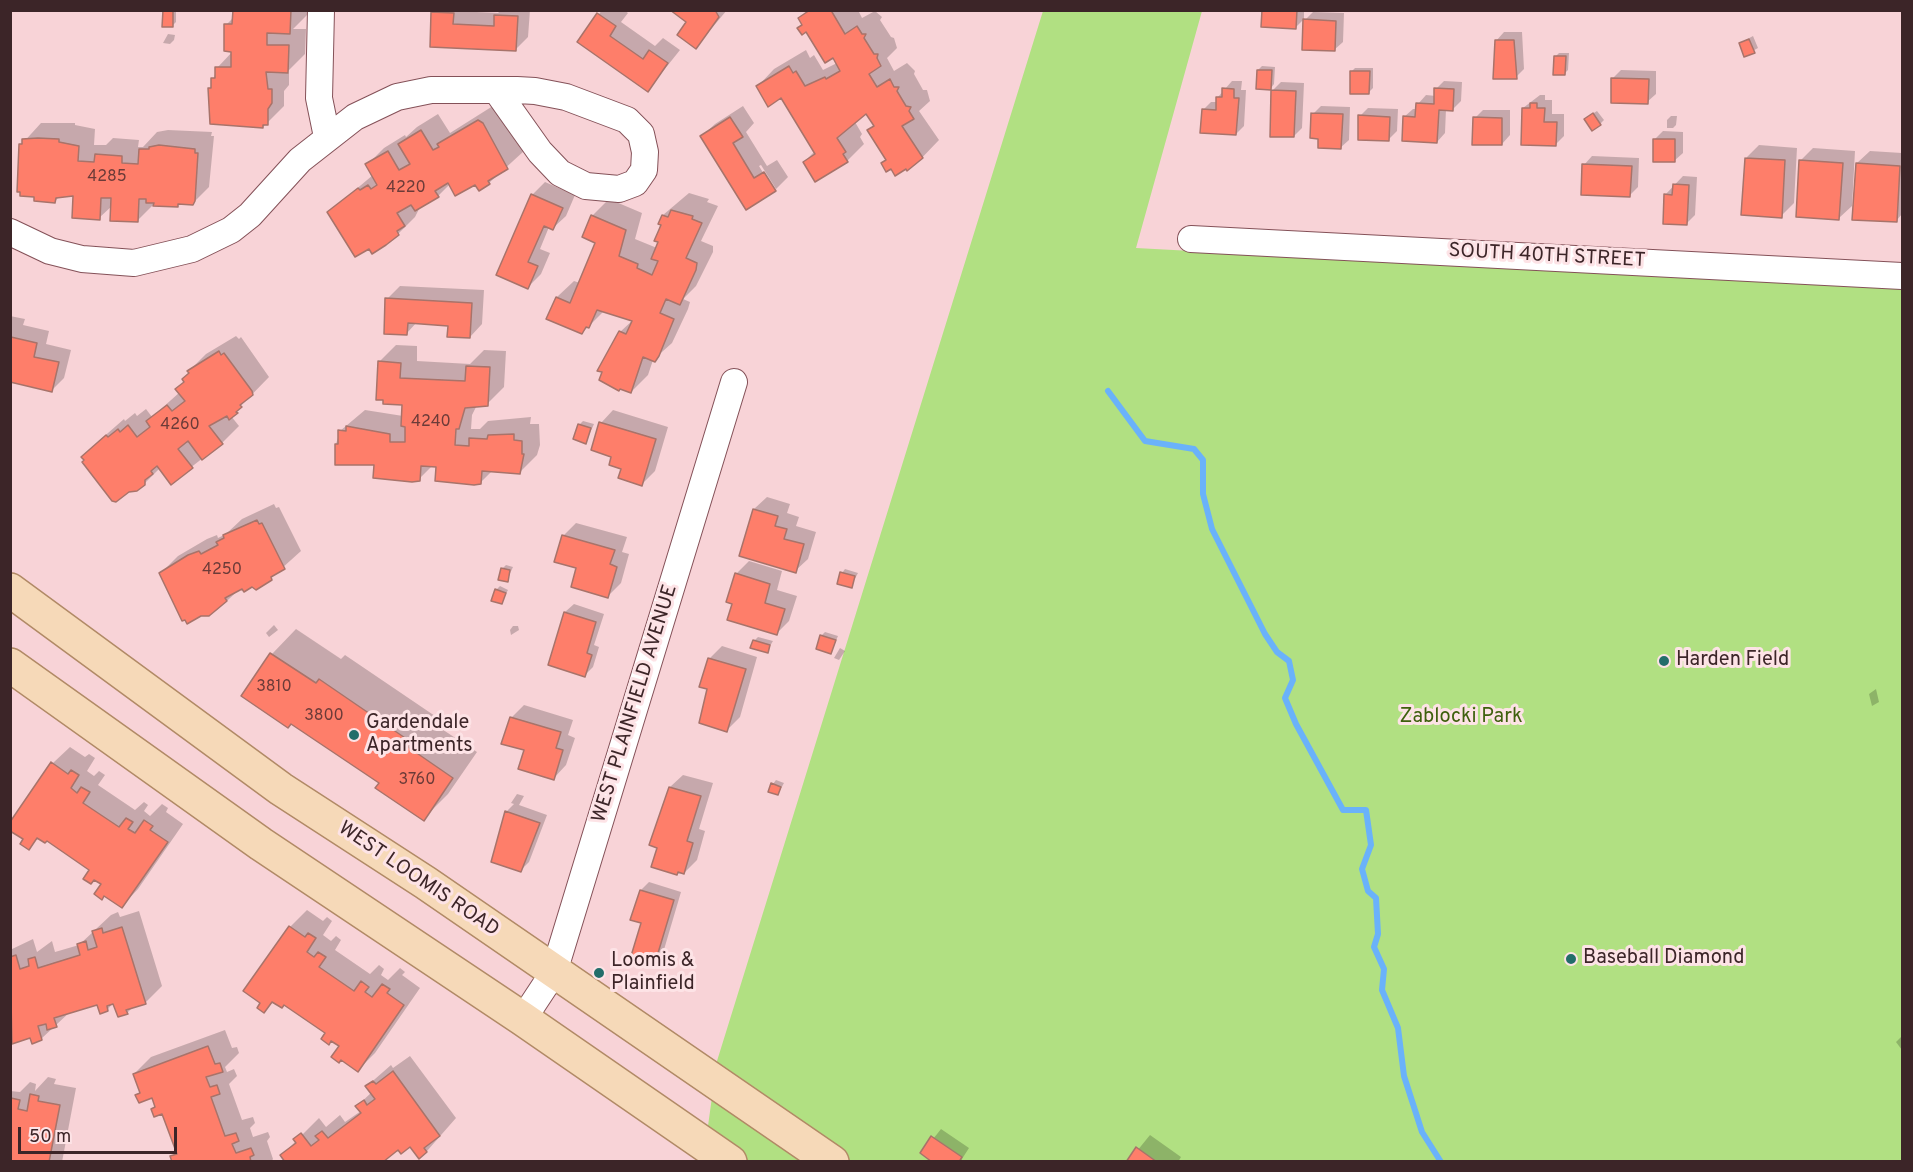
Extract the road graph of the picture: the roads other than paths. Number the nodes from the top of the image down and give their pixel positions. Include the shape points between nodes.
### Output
1 (321, 10) edge
2 (496, 90) junction
3 (327, 137) junction
4 (10, 232) edge
5 (1191, 238) dead end
6 (1902, 276) edge
7 (734, 382) dead end
8 (10, 590) edge
9 (10, 665) edge
10 (554, 972) junction
11 (523, 1019) junction
12 (730, 1161) edge
13 (832, 1161) edge

1 - 3 street via 319,98
2 - 2 street via 566,97 627,120 641,134 644,170 635,183 619,189 586,186 560,173 540,152
2 - 3 street via 431,90 397,97 355,117
3 - 4 street via 300,160 250,215 231,230 192,249 134,263 82,259 50,251
5 - 6 street, SOUTH 40TH STREET
7 - 10 street, WEST PLAINFIELD AVENUE
8 - 10 main road, WEST LOOMIS ROAD via 281,789
9 - 11 main road via 261,844
10 - 11 street, WEST PLAINFIELD AVENUE
10 - 13 main road, WEST LOOMIS ROAD
11 - 12 main road

